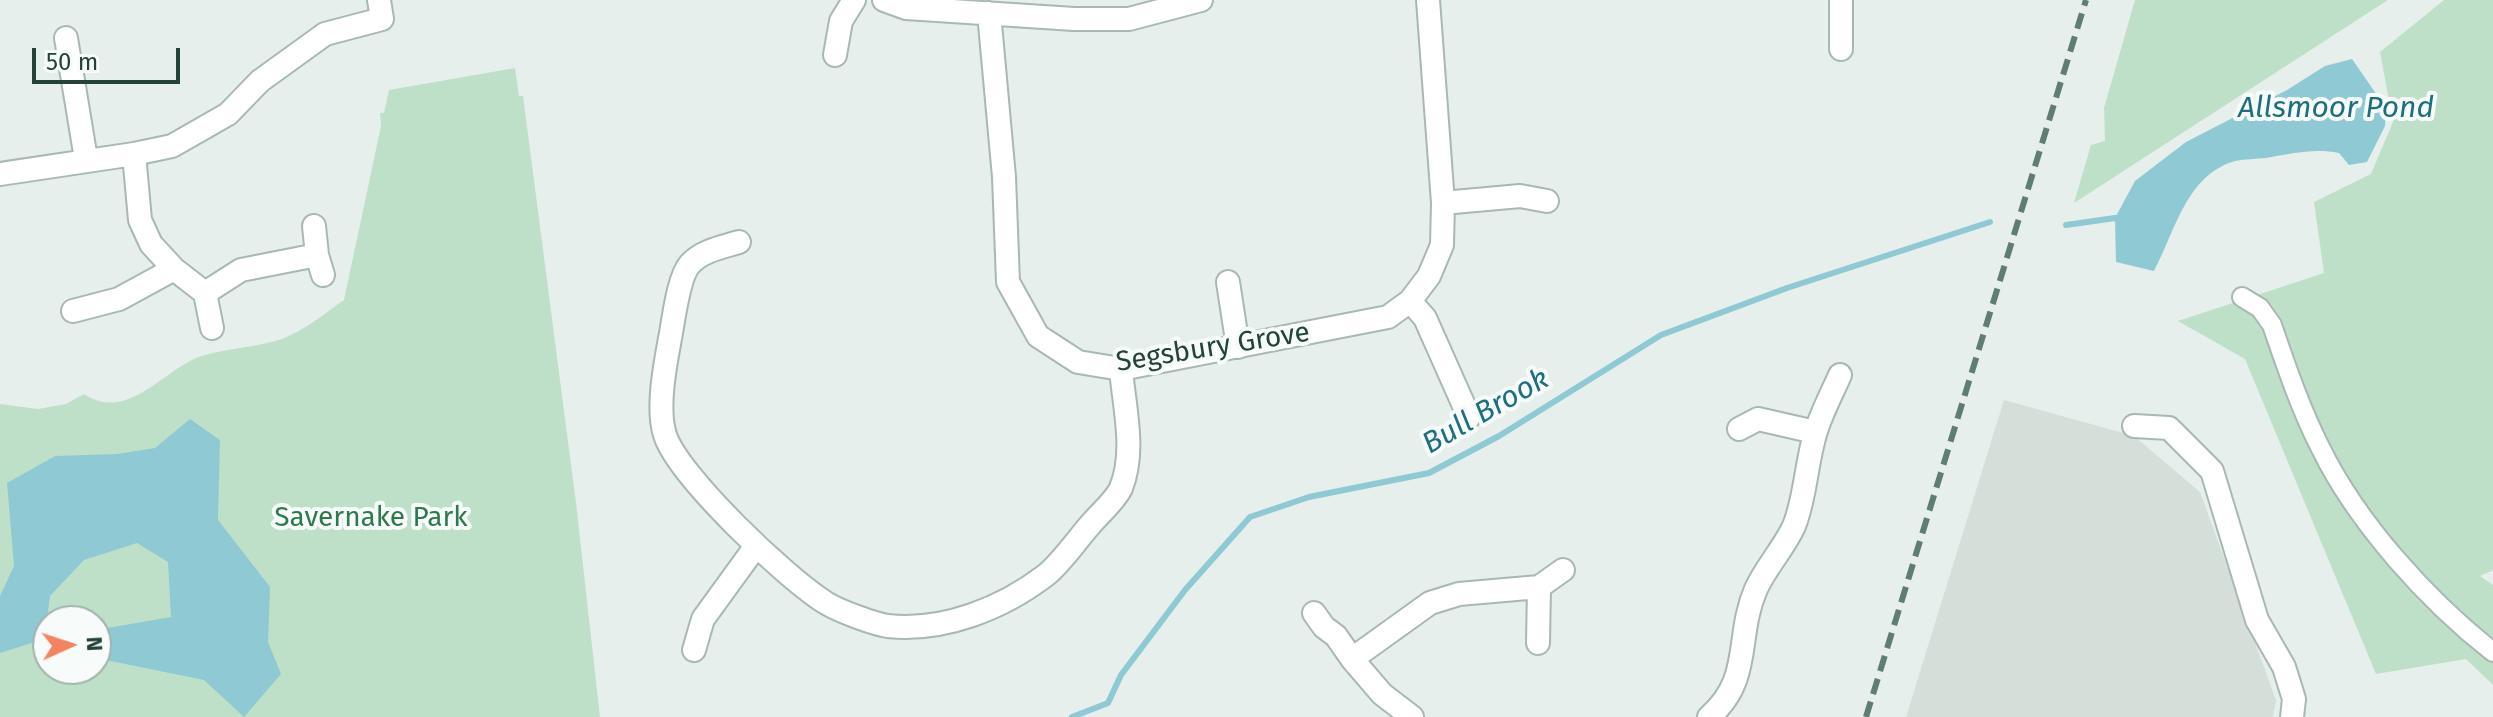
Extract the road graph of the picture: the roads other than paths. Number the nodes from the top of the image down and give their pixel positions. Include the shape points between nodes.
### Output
1 (379, 0) edge
2 (854, 0) edge
3 (884, 0) edge
4 (1201, 0) edge
5 (1428, 0) edge
6 (1841, 0) edge
7 (989, 13) junction
8 (66, 38) dead end
9 (1841, 49) dead end
10 (835, 55) dead end
11 (134, 154) junction
12 (86, 159) junction
13 (0, 174) edge
14 (1547, 201) dead end
15 (1443, 203) junction
16 (314, 226) dead end
17 (739, 242) dead end
18 (174, 269) junction
19 (1228, 282) dead end
20 (205, 293) junction
21 (2242, 297) dead end
22 (1410, 301) junction
23 (73, 311) dead end
24 (212, 328) dead end
25 (1238, 347) junction
26 (1121, 369) junction
27 (1840, 375) dead end
28 (1469, 417) dead end
29 (2134, 426) dead end
30 (1739, 429) dead end
31 (1815, 432) junction
32 (756, 546) junction
33 (1563, 570) dead end
34 (1539, 587) junction
35 (1314, 613) dead end
36 (1538, 643) dead end
37 (694, 650) dead end
38 (2493, 652) edge
39 (1352, 659) junction
40 (1716, 715) edge
41 (1412, 717) edge
42 (2292, 717) edge

1 - 11 street via 382,19 325,34 260,81 228,114 172,146
2 - 10 street via 841,21
3 - 7 street via 906,8
4 - 7 street via 1129,19
5 - 15 street, Segsbury Grove
6 - 9 street
7 - 26 street, Segsbury Grove via 1008,282 1038,336 1078,362
8 - 12 street
11 - 12 street
11 - 18 street via 140,220 151,244
12 - 13 street
14 - 15 street via 1520,196
15 - 22 street, Segsbury Grove via 1442,245 1429,276
16 - 20 street via 320,265 241,270
17 - 32 street via 711,250 689,265 675,309 662,409 673,454
18 - 20 street
18 - 23 street via 119,299
19 - 25 street
20 - 24 street
21 - 38 street via 2260,308 2272,325 2321,451 2375,536
22 - 25 street, Segsbury Grove via 1388,317
22 - 28 street via 1425,318
25 - 26 street, Segsbury Grove
26 - 32 street via 1129,454 1120,490 1048,573 1000,605 921,626 886,626 828,604
27 - 31 street
29 - 42 street via 2169,428 2212,471 2257,620 2284,667 2294,699
30 - 31 street via 1758,419
31 - 40 street via 1793,527 1757,588 1737,680
32 - 37 street via 703,619
33 - 34 street
34 - 36 street
34 - 39 street via 1459,594 1430,603
35 - 39 street
39 - 41 street via 1382,694

